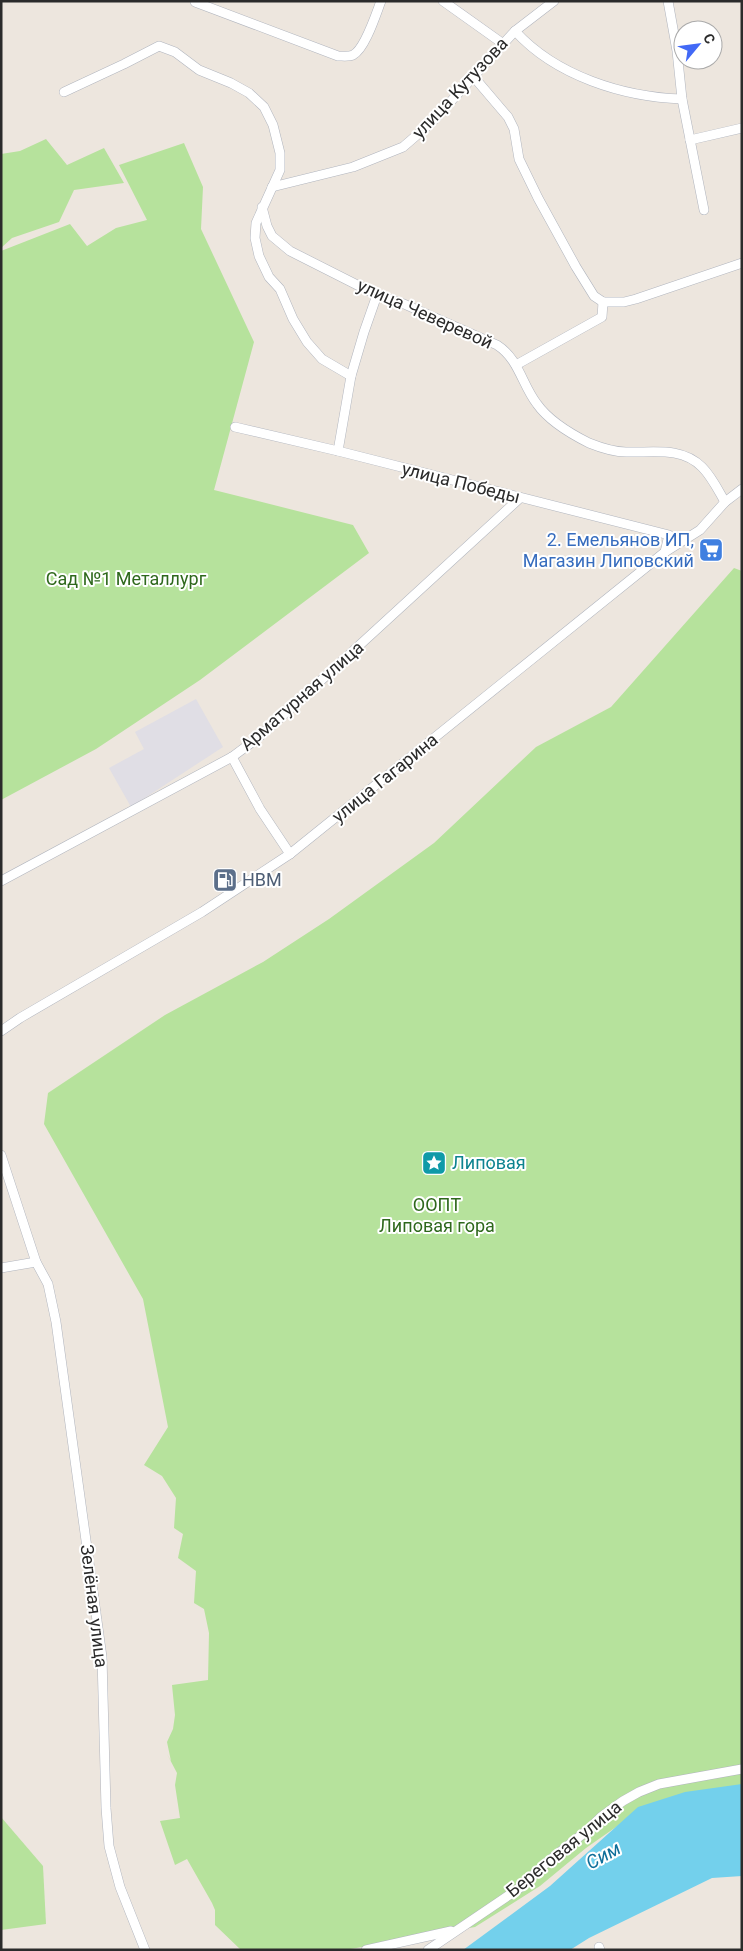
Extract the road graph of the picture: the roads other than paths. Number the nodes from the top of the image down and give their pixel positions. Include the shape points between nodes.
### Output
1 (381, 1) edge
2 (443, 1) edge
3 (554, 1) edge
4 (668, 1) edge
5 (194, 2) edge
6 (515, 30) junction
7 (502, 43) junction
8 (474, 76) junction
9 (64, 92) dead end
10 (682, 99) junction
11 (742, 128) edge
12 (690, 140) junction
13 (272, 187) junction
14 (262, 207) junction
15 (704, 210) dead end
16 (742, 263) edge
17 (377, 295) junction
18 (603, 302) junction
19 (516, 366) junction
20 (351, 376) junction
21 (235, 427) dead end
22 (338, 451) junction
23 (742, 489) edge
24 (520, 498) junction
25 (725, 502) junction
26 (665, 552) junction
27 (232, 757) junction
28 (290, 854) junction
29 (1, 881) edge
30 (1, 1031) edge
31 (1, 1155) edge
32 (36, 1262) junction
33 (1, 1268) edge
34 (742, 1769) edge
35 (458, 1930) junction
36 (145, 1950) edge
37 (366, 1950) edge
38 (428, 1950) edge

1 - 5 street via 362,47 350,56 338,56
2 - 7 street
3 - 6 street, улица Кутузова
4 - 10 street
6 - 7 street, улица Кутузова
6 - 10 street via 553,62 609,89
7 - 8 street, улица Кутузова
8 - 13 street, улица Кутузова via 432,122 403,147 353,167
8 - 18 street via 508,117 514,129 519,159 538,198 594,296
9 - 13 street via 159,46 174,52 199,70 249,93 264,107 273,125 280,153 280,170
10 - 12 street
11 - 12 street
12 - 15 street
13 - 14 street
14 - 17 street, улица Чеверевой via 272,236 290,251
14 - 20 street via 255,238 269,278 280,289 293,319 322,360
16 - 18 street via 636,299
17 - 19 street, улица Чеверевой via 497,345 508,352
17 - 20 street
18 - 19 street via 602,317
19 - 25 street, улица Чеверевой via 538,405 564,429 590,443 624,452 666,452 689,457 710,476
20 - 22 street
21 - 22 street, улица Победы
22 - 24 street, улица Победы
23 - 25 street, улица Гагарина
24 - 26 street, улица Победы via 669,534
24 - 27 street, Арматурная улица via 298,702
25 - 26 street, улица Гагарина via 700,530
26 - 28 street, улица Гагарина
27 - 28 street via 260,809
27 - 29 street, Арматурная улица
28 - 30 street, улица Гагарина via 228,896
31 - 32 street, Зелёная улица
32 - 33 street
32 - 36 street, Зелёная улица via 48,1284 56,1322 100,1634 109,1846 120,1887
34 - 35 street, Береговая улица via 659,1784 638,1792 601,1816 521,1887
35 - 37 street
35 - 38 street, Береговая улица

